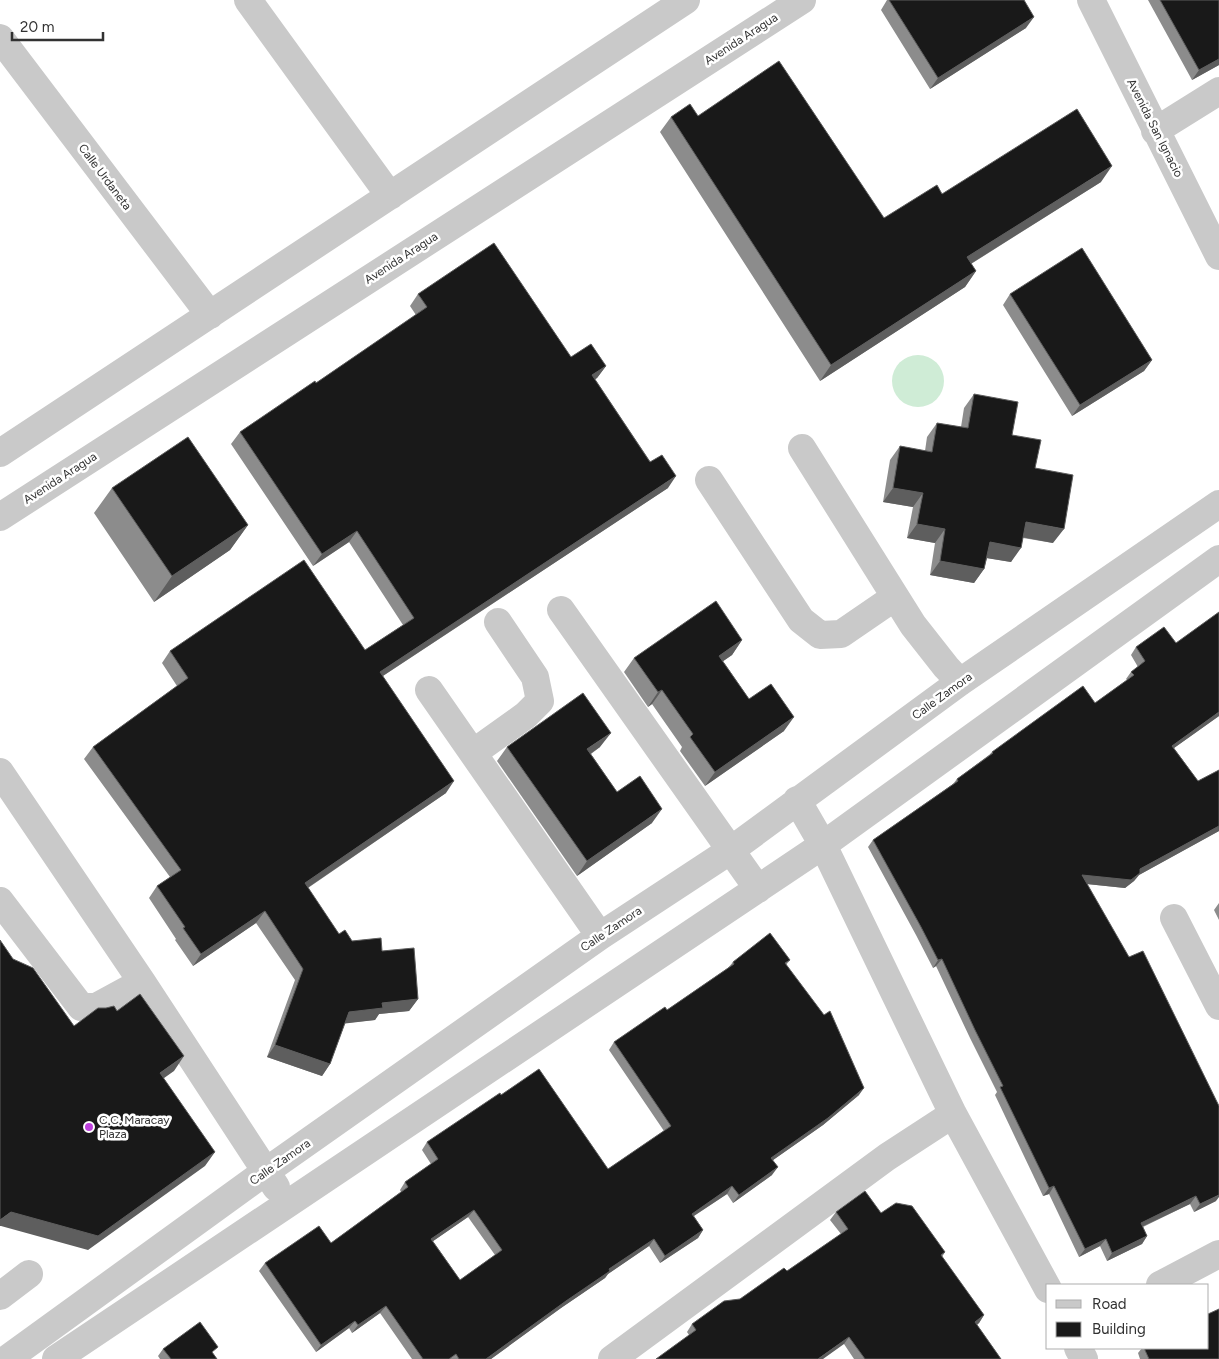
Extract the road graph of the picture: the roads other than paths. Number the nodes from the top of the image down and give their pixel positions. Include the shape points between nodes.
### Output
1 (248, 0) edge
2 (802, 0) edge
3 (1091, 0) edge
4 (669, 4) edge
5 (0, 38) edge
6 (1219, 91) edge
7 (1156, 131) junction
8 (390, 196) junction
9 (1219, 256) edge
10 (210, 315) junction
11 (802, 448) dead end
12 (0, 453) edge
13 (710, 480) dead end
14 (1219, 504) edge
15 (0, 517) edge
16 (1219, 559) edge
17 (895, 598) junction
18 (562, 610) dead end
19 (498, 622) dead end
20 (960, 682) junction
21 (430, 690) dead end
22 (473, 753) junction
23 (0, 772) edge
24 (798, 800) junction
25 (823, 845) junction
26 (730, 850) junction
27 (758, 889) junction
28 (0, 901) edge
29 (1174, 918) dead end
30 (600, 936) junction
31 (142, 982) junction
32 (1219, 1006) edge
33 (953, 1114) junction
34 (265, 1172) junction
35 (287, 1204) junction
36 (1219, 1254) edge
37 (29, 1274) dead end
38 (1162, 1284) edge
39 (1046, 1285) edge
40 (0, 1296) edge
41 (67, 1316) junction
42 (43, 1348) edge
43 (89, 1350) edge
44 (7, 1359) edge
45 (56, 1359) edge
46 (612, 1359) edge

1 - 8 street
2 - 15 street, Avenida Aragua
3 - 7 street, Avenida San Ignacio
4 - 8 street
5 - 10 street, Calle Urdaneta
6 - 7 street
7 - 9 street, Avenida San Ignacio
8 - 10 street
10 - 12 street
11 - 17 street
13 - 17 street via 801,620 820,635 841,634
14 - 20 street, Calle Zamora
16 - 25 street
17 - 20 street via 918,632
18 - 26 street
19 - 22 street via 535,677 540,701
20 - 24 street, Calle Zamora
21 - 22 street
22 - 30 street
23 - 31 street
24 - 25 street
24 - 26 street, Calle Zamora
25 - 27 street
25 - 33 street
26 - 27 street
26 - 30 street, Calle Zamora
27 - 35 street
28 - 31 street via 81,1007 96,1007
29 - 32 street
30 - 34 street, Calle Zamora
31 - 34 street
33 - 39 street
33 - 46 street via 887,1157
34 - 35 street
34 - 41 street, Calle Zamora
35 - 43 street
36 - 38 street
37 - 40 street
41 - 42 street, Calle Zamora
41 - 43 street
42 - 44 street, Calle Zamora
43 - 45 street

